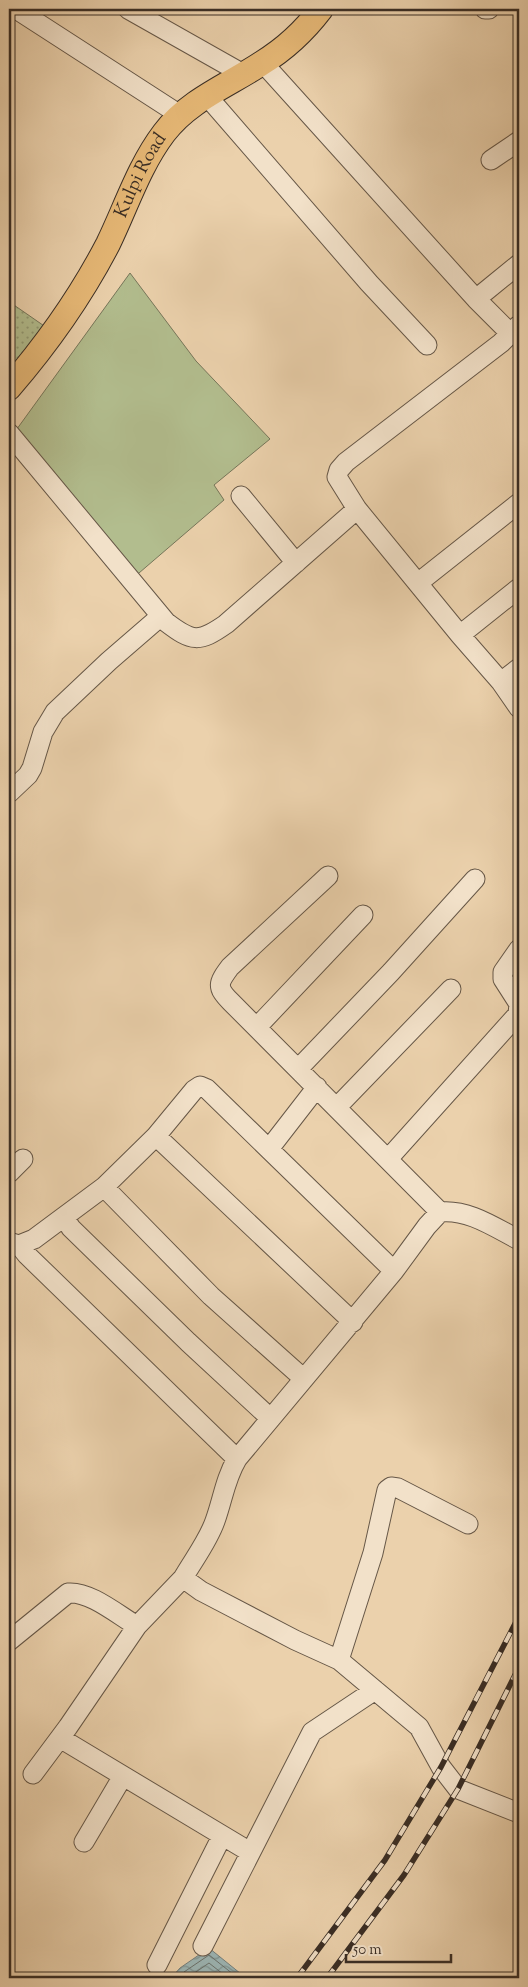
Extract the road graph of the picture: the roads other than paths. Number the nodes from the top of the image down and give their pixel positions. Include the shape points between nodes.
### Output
1 (16, 9) edge
2 (128, 9) edge
3 (320, 9) edge
4 (485, 9) edge
5 (489, 9) edge
6 (253, 68) junction
7 (207, 96) junction
8 (180, 116) junction
9 (519, 141) edge
10 (491, 160) dead end
11 (519, 264) edge
12 (476, 299) junction
13 (514, 329) edge
14 (426, 345) dead end
15 (14, 375) edge
16 (9, 433) edge
17 (241, 496) dead end
18 (519, 503) edge
19 (357, 509) junction
20 (296, 563) junction
21 (418, 583) junction
22 (519, 588) edge
23 (161, 616) junction
24 (460, 635) junction
25 (519, 668) edge
26 (501, 682) junction
27 (519, 708) edge
28 (9, 793) edge
29 (328, 876) dead end
30 (475, 879) dead end
31 (363, 915) dead end
32 (519, 949) edge
33 (451, 989) dead end
34 (519, 1014) edge
35 (257, 1027) junction
36 (298, 1068) junction
37 (316, 1087) junction
38 (337, 1107) junction
39 (156, 1136) junction
40 (269, 1149) junction
41 (23, 1159) dead end
42 (388, 1159) junction
43 (9, 1173) edge
44 (104, 1187) junction
45 (440, 1212) junction
46 (64, 1217) junction
47 (519, 1240) edge
48 (14, 1244) edge
49 (394, 1272) junction
50 (353, 1322) junction
51 (304, 1380) junction
52 (270, 1418) junction
53 (236, 1459) junction
54 (468, 1524) dead end
55 (183, 1578) junction
56 (137, 1626) junction
57 (9, 1641) edge
58 (338, 1660) junction
59 (375, 1690) junction
60 (60, 1738) junction
61 (33, 1774) dead end
62 (123, 1776) junction
63 (519, 1813) edge
64 (222, 1836) junction
65 (84, 1842) dead end
66 (250, 1852) junction
67 (203, 1946) dead end
68 (157, 1965) dead end

1 - 8 street
2 - 6 street
3 - 6 main road, Kulpi Road via 282,49
4 - 5 street
6 - 7 main road, Kulpi Road
6 - 12 street
7 - 8 main road, Kulpi Road
7 - 14 street via 368,283
8 - 15 main road, Kulpi Road via 164,132 152,152 93,271 62,319
9 - 10 street
11 - 12 street
12 - 13 street
13 - 19 street via 501,343 339,470 340,484
16 - 23 street
17 - 20 street
18 - 21 street
19 - 20 street
19 - 21 street
20 - 23 street via 212,634 195,639 184,636
21 - 24 street
22 - 24 street
23 - 28 street via 55,712 43,732 32,768
24 - 26 street
25 - 26 street
26 - 27 street
29 - 35 street via 221,979 223,994
30 - 36 street
31 - 35 street
32 - 34 street via 503,972 503,979 519,1004
33 - 38 street
34 - 42 street
35 - 36 street
36 - 37 street
37 - 38 street
37 - 40 street
38 - 42 street
39 - 40 street via 200,1086
39 - 44 street
39 - 50 street
40 - 49 street
41 - 43 street
42 - 45 street
44 - 46 street
44 - 51 street via 211,1296
45 - 47 street via 468,1215
45 - 49 street
46 - 48 street via 34,1239
46 - 52 street via 71,1228
48 - 53 street
49 - 50 street
50 - 51 street
51 - 52 street
52 - 53 street
53 - 55 street via 208,1538
54 - 58 street via 398,1488 387,1490 373,1553
55 - 56 street
55 - 58 street via 201,1591
56 - 57 street via 89,1597 78,1592 68,1593
56 - 60 street
58 - 59 street
59 - 63 street via 419,1727 458,1789
59 - 66 street via 312,1732
60 - 61 street
60 - 62 street
62 - 64 street
62 - 65 street
64 - 66 street
64 - 68 street
66 - 67 street

